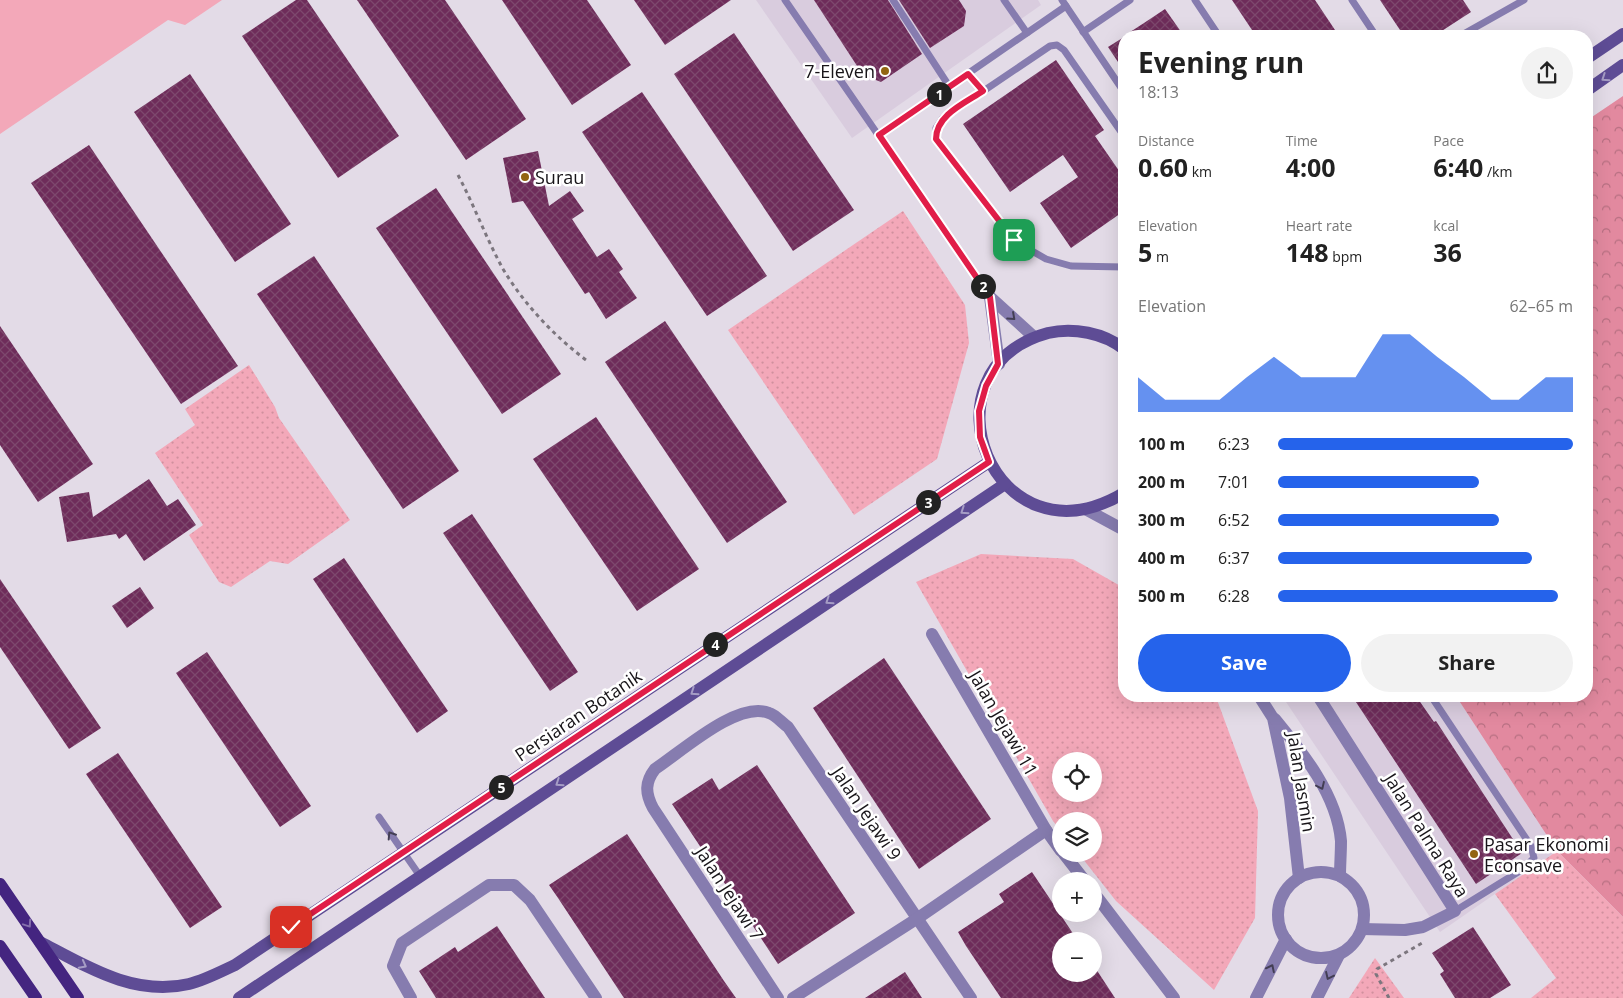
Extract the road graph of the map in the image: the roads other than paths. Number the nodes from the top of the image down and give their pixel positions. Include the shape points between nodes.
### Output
1 (785, 0) edge
2 (893, 0) edge
3 (1004, 0) edge
4 (1130, 0) edge
5 (1194, 0) edge
6 (1352, 0) edge
7 (1524, 0) edge
8 (1064, 3) edge
9 (1215, 30) edge
10 (1372, 30) edge
11 (1471, 30) edge
12 (1083, 32) junction
13 (1027, 33) junction
14 (1623, 34) edge
15 (1593, 54) edge
16 (1623, 66) edge
17 (968, 74) junction
18 (1118, 83) edge
19 (949, 86) junction
20 (1593, 86) edge
21 (983, 91) junction
22 (1118, 127) edge
23 (879, 135) junction
24 (1118, 267) edge
25 (990, 297) junction
26 (1034, 337) junction
27 (1118, 345) edge
28 (998, 364) junction
29 (989, 462) junction
30 (1005, 484) junction
31 (1118, 497) edge
32 (1087, 510) junction
33 (1118, 527) edge
34 (932, 634) dead end
35 (1263, 702) edge
36 (1322, 702) edge
37 (1435, 702) edge
38 (1274, 718) junction
39 (788, 727) joint
40 (379, 817) dead end
41 (1046, 830) junction
42 (1052, 838) edge
43 (402, 853) junction
44 (1070, 862) edge
45 (1078, 872) edge
46 (420, 876) junction
47 (1340, 876) junction
48 (1299, 878) junction
49 (0, 884) edge
50 (1102, 904) edge
51 (1455, 911) junction
52 (918, 918) junction
53 (1362, 929) junction
54 (1286, 939) junction
55 (40, 942) junction
56 (0, 946) edge
57 (1339, 954) junction
58 (36, 998) edge
59 (78, 998) edge
60 (239, 998) edge
61 (411, 998) edge
62 (596, 998) edge
63 (778, 998) edge
64 (793, 998) edge
65 (971, 998) edge
66 (1174, 998) edge
67 (1256, 998) edge
68 (1317, 998) edge

1 - 23 lane
2 - 19 lane
3 - 13 lane
4 - 12 lane
5 - 9 lane
6 - 10 lane
7 - 11 lane
8 - 12 lane
8 - 13 lane
12 - 18 lane
13 - 17 lane
14 - 15 main road
16 -> 20 main road
17 - 19 lane
17 - 21 lane
19 - 23 lane
21 - 22 lane via 1050,46 1057,45 1064,50
21 - 24 lane via 942,119 936,128 936,139 1014,240 1046,259 1071,266
23 - 25 lane
25 -> 26 street
25 - 28 street
26 - 27 main road via 1056,331 1079,331 1101,336
26 - 28 main road via 1015,348
28 - 29 main road via 986,386 979,411 980,437
29 - 30 main road
29 - 43 main road, Persiaran Botanik
30 - 32 main road via 1034,504 1069,512
30 -> 46 main road
31 - 32 main road
32 - 33 street
34 - 41 street, Jalan Jejawi 11
35 - 38 street, Jalan Jasmin
36 - 51 street, Jalan Palma Raya
37 - 51 lane via 1531,846 1534,858 1523,869
38 -> 47 street via 1300,749 1330,804 1341,840
38 - 48 street, Jalan Jasmin via 1290,798
39 - 52 street, Jalan Jejawi 9
39 - 63 street, Jalan Jejawi 7 via 769,713 749,711 729,718 655,769 648,778 646,791 653,808
43 -> 40 lane
41 - 42 street, Jalan Jejawi 11
41 - 52 street
43 - 46 lane
55 -> 43 main road, Persiaran Botanik via 93,970 129,983 154,987 188,984 235,965
44 - 45 street
46 - 60 main road
47 - 48 street via 1319,873
47 - 53 street via 1353,886 1361,899
48 - 54 street via 1287,890 1280,906 1278,917
49 -> 55 main road
50 - 66 street
51 - 53 street, Jalan Palma Raya via 1423,927
52 - 64 street
52 - 65 street, Jalan Jejawi 9
53 - 57 street via 1353,944
54 - 57 street via 1308,956 1322,958
67 -> 54 street
55 - 59 main road
56 - 58 main road
57 -> 68 street
61 - 62 street via 393,966 402,943 489,885 514,885 530,900

